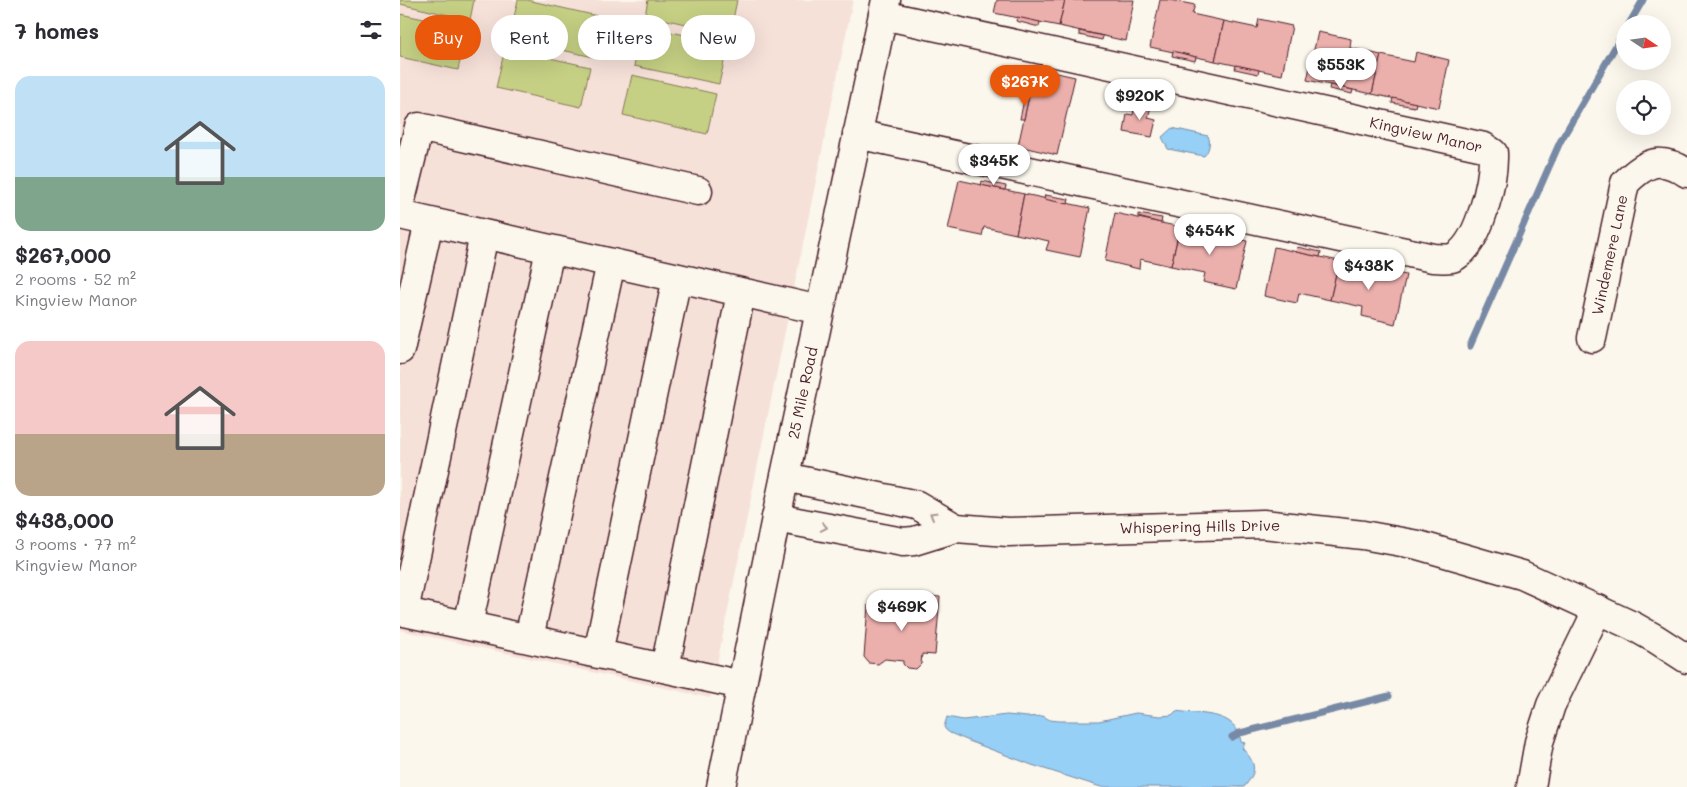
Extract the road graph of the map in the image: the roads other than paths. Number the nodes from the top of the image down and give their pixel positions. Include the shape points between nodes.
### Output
1 (884, 7) edge
2 (857, 134) junction
3 (1687, 173) edge
4 (698, 191) dead end
5 (400, 204) edge
6 (400, 215) edge
7 (429, 222) junction
8 (484, 235) junction
9 (550, 250) junction
10 (611, 264) junction
11 (677, 278) junction
12 (741, 293) junction
13 (820, 310) junction
14 (1592, 338) dead end
15 (400, 350) edge
16 (785, 477) junction
17 (776, 518) junction
18 (956, 528) junction
19 (1598, 609) junction
20 (402, 611) edge
21 (468, 625) junction
22 (529, 638) junction
23 (598, 653) junction
24 (1687, 659) edge
25 (665, 668) junction
26 (742, 684) junction
27 (721, 787) edge
28 (1531, 787) edge

1 - 2 street, 25 Mile Road
1 - 2 street, Kingview Manor via 1484,147 1493,153 1494,167 1483,209 1465,249 1454,258 1433,258
2 - 13 street, 25 Mile Road
3 - 14 street, Windemere Lane via 1675,165 1656,162 1639,169 1625,183
4 - 5 street via 419,127
6 - 7 street
7 - 8 street
7 - 15 street
8 - 9 street
8 - 20 street
9 - 10 street
9 - 21 street
10 - 11 street
10 - 22 street
11 - 12 street
11 - 23 street
12 - 13 street
12 - 25 street
13 - 16 street, 25 Mile Road
16 - 17 street, 25 Mile Road
18 -> 16 street, Whispering Hills Drive via 917,506
17 -> 18 street, Whispering Hills Drive via 903,542
17 - 26 street, 25 Mile Road
18 - 19 street, Whispering Hills Drive via 1008,532 1263,524 1353,534 1418,545 1522,575
19 - 24 street, Whispering Hills Drive
19 - 28 street via 1551,705 1539,742
20 - 21 street
21 - 22 street
22 - 23 street
23 - 25 street
25 - 26 street
26 - 27 street, 25 Mile Road

